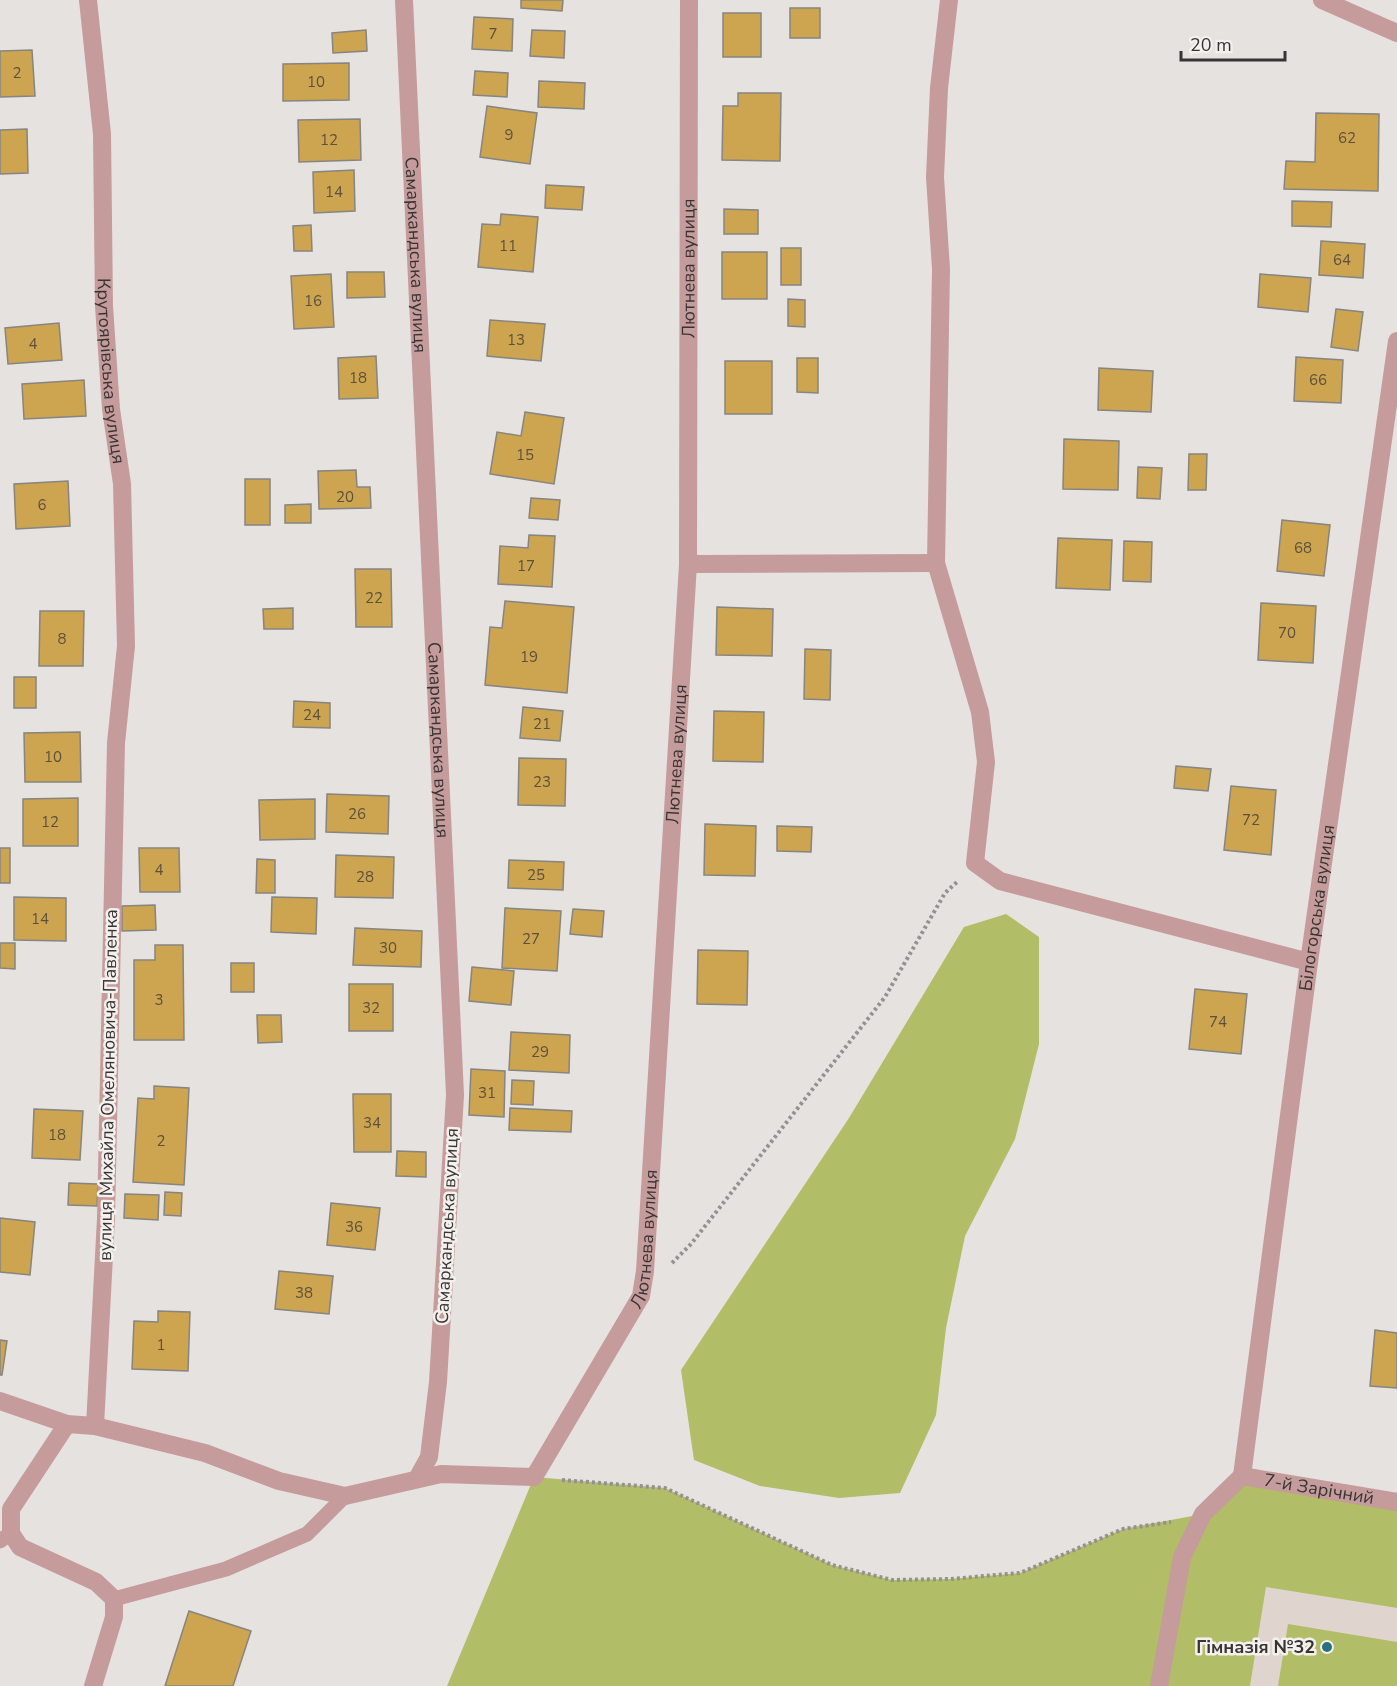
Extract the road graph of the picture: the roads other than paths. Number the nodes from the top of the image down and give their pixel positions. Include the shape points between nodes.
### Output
1 (88, 0) edge
2 (404, 0) edge
3 (689, 0) edge
4 (949, 0) edge
5 (1322, 0) edge
6 (1397, 33) edge
7 (1397, 341) edge
8 (936, 563) junction
9 (688, 564) junction
10 (116, 743) joint
11 (1309, 962) junction
12 (0, 1401) edge
13 (67, 1424) junction
14 (95, 1426) junction
15 (1242, 1476) junction
16 (418, 1477) junction
17 (345, 1496) junction
18 (1397, 1502) edge
19 (5, 1537) edge
20 (114, 1599) junction
21 (93, 1686) edge
22 (1159, 1686) edge

1 - 10 street, Крутоярівська вулиця via 102,134 104,306 111,409 122,484 126,646
2 - 16 street, Самаркандська вулиця via 455,1095 438,1382 429,1457
3 - 9 street, Лютнева вулиця
4 - 8 street via 939,88 935,177 941,269
5 - 6 street
7 - 11 street, Білогорська вулиця
8 - 9 street
8 - 11 street via 980,712 986,762 975,863 1000,881
9 - 16 street, Лютнева вулиця via 641,1296 534,1477
10 - 14 street, вулиця Михайла Омеляновича-Павленка via 106,1218
11 - 15 street, Білогорська вулиця
12 - 13 street
13 - 14 street
13 - 19 street via 11,1509
14 - 17 street via 204,1453 279,1481
15 - 18 street, 7-й Зарічний
15 - 22 street via 1203,1514 1182,1557
16 - 17 street
17 - 20 lane via 307,1534 226,1569
19 - 20 street via 96,1582
20 - 21 street via 114,1617

